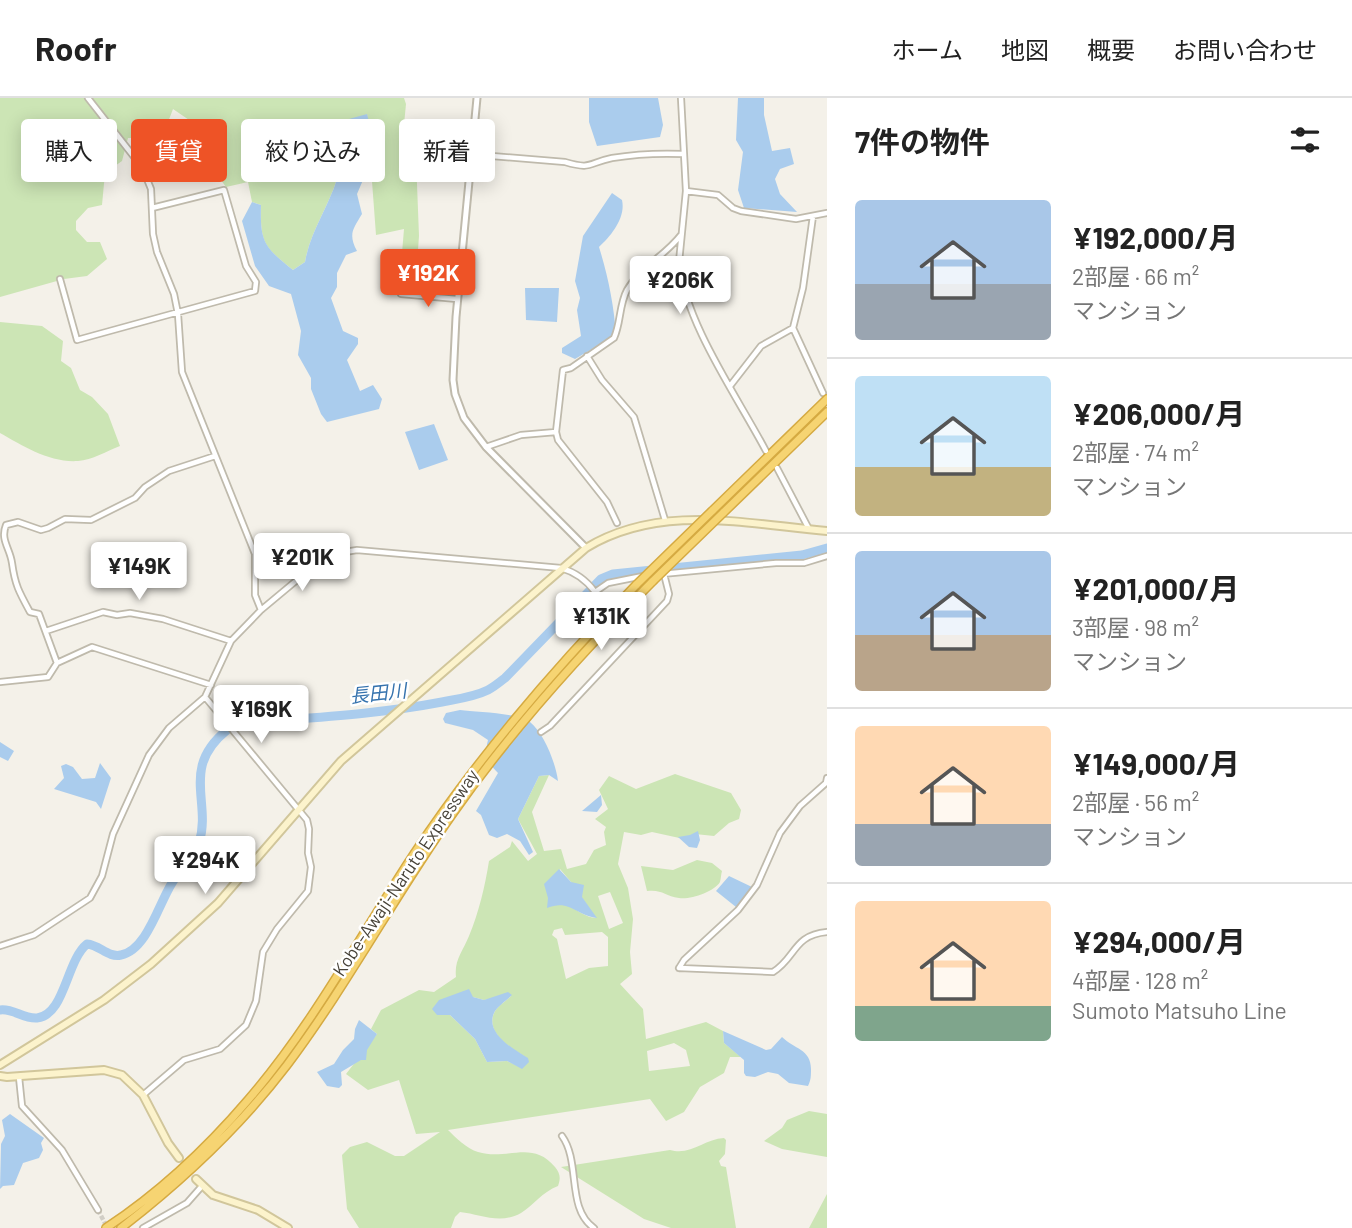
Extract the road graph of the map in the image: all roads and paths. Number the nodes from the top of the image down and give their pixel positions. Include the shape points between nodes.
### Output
1 (88, 98) edge
2 (477, 98) edge
3 (681, 98) edge
4 (475, 119) edge
5 (684, 154) junction
6 (495, 157) edge
7 (468, 182) edge
8 (686, 191) junction
9 (152, 208) junction
10 (827, 213) edge
11 (813, 216) junction
12 (682, 234) junction
13 (60, 279) dead end
14 (401, 294) dead end
15 (457, 299) junction
16 (178, 314) junction
17 (793, 328) junction
18 (587, 356) junction
19 (730, 386) junction
20 (825, 396) edge
21 (827, 412) edge
22 (556, 432) junction
23 (486, 447) junction
24 (766, 451) dead end
25 (215, 456) junction
26 (777, 468) dead end
27 (665, 520) junction
28 (617, 523) dead end
29 (810, 530) junction
30 (827, 531) edge
31 (586, 548) junction
32 (827, 556) edge
33 (561, 568) junction
34 (664, 574) junction
35 (261, 610) junction
36 (46, 631) junction
37 (232, 642) junction
38 (57, 663) junction
39 (0, 682) edge
40 (211, 685) junction
41 (205, 697) junction
42 (531, 705) junction
43 (541, 732) dead end
44 (481, 767) junction
45 (827, 782) edge
46 (298, 808) junction
47 (827, 932) edge
48 (0, 946) edge
49 (0, 1065) edge
50 (0, 1076) edge
51 (19, 1077) junction
52 (143, 1095) junction
53 (562, 1136) dead end
54 (179, 1158) dead end
55 (195, 1179) dead end
56 (202, 1186) junction
57 (98, 1210) tunnel mouth
58 (106, 1228) edge
59 (121, 1228) edge
60 (143, 1228) edge
61 (288, 1228) edge
62 (594, 1228) edge

1 - 9 street via 142,167 151,189
2 - 4 street
3 - 5 street
5 - 6 street via 611,159 584,168
5 - 8 street
7 - 15 street
8 - 11 street via 718,195 741,211 796,219
8 - 12 street
9 - 16 street via 157,252
9 - 16 street via 224,190 246,266 256,282 252,294
10 - 11 street
11 - 17 street
12 - 18 street via 635,278 621,304 615,335
12 - 19 street via 679,262 685,289 698,329
13 - 16 street via 78,340
14 - 15 street
15 - 23 street via 455,394 464,418
16 - 25 street via 182,372
17 - 19 street via 761,346
17 - 20 street
18 - 22 street via 562,370
18 - 27 street via 634,417
19 - 24 street
20 - 42 highway, Kobe-Awaji-Naruto Expressway, bridge via 586,637
21 - 42 highway, Kobe-Awaji-Naruto Expressway, bridge
22 - 23 street
22 - 28 street
23 - 31 street
25 - 35 street via 255,554 255,595
25 - 36 street via 169,471 135,498 91,520 65,519 41,530 18,522 6,525 3,538 15,584 30,612 40,614
26 - 29 street
27 - 29 main road
27 - 31 main road via 621,530
29 - 30 main road
31 - 33 main road
32 - 34 street via 804,563
33 - 34 street via 595,592 608,583
33 - 35 street via 349,550 327,555
33 - 46 main road via 341,761
34 - 43 street via 667,601
35 - 37 street
36 - 37 street via 103,612 130,613
36 - 38 street
37 - 40 street
38 - 39 street via 48,677
38 - 40 street via 92,647
40 - 41 street
41 - 46 street
41 - 48 street via 169,728 149,755 90,898 34,935
42 - 44 highway, Kobe-Awaji-Naruto Expressway
44 - 58 highway, Kobe-Awaji-Naruto Expressway via 415,853 311,1016 248,1100 179,1170
44 - 59 highway, Kobe-Awaji-Naruto Expressway via 287,1065 215,1147
45 - 47 street via 800,806 780,833 757,885 738,910 679,968 773,972 800,942 814,933
46 - 49 main road via 218,903 151,964 104,1000
46 - 52 street via 309,829 308,891 263,951 256,1001 246,1025 220,1049 184,1060
50 - 51 main road
51 - 52 main road via 113,1071
51 - 57 street via 22,1106 62,1150
52 - 54 main road
53 - 62 street via 571,1153 574,1187 584,1218
55 - 56 main road
56 - 60 street via 187,1203
56 - 61 main road

